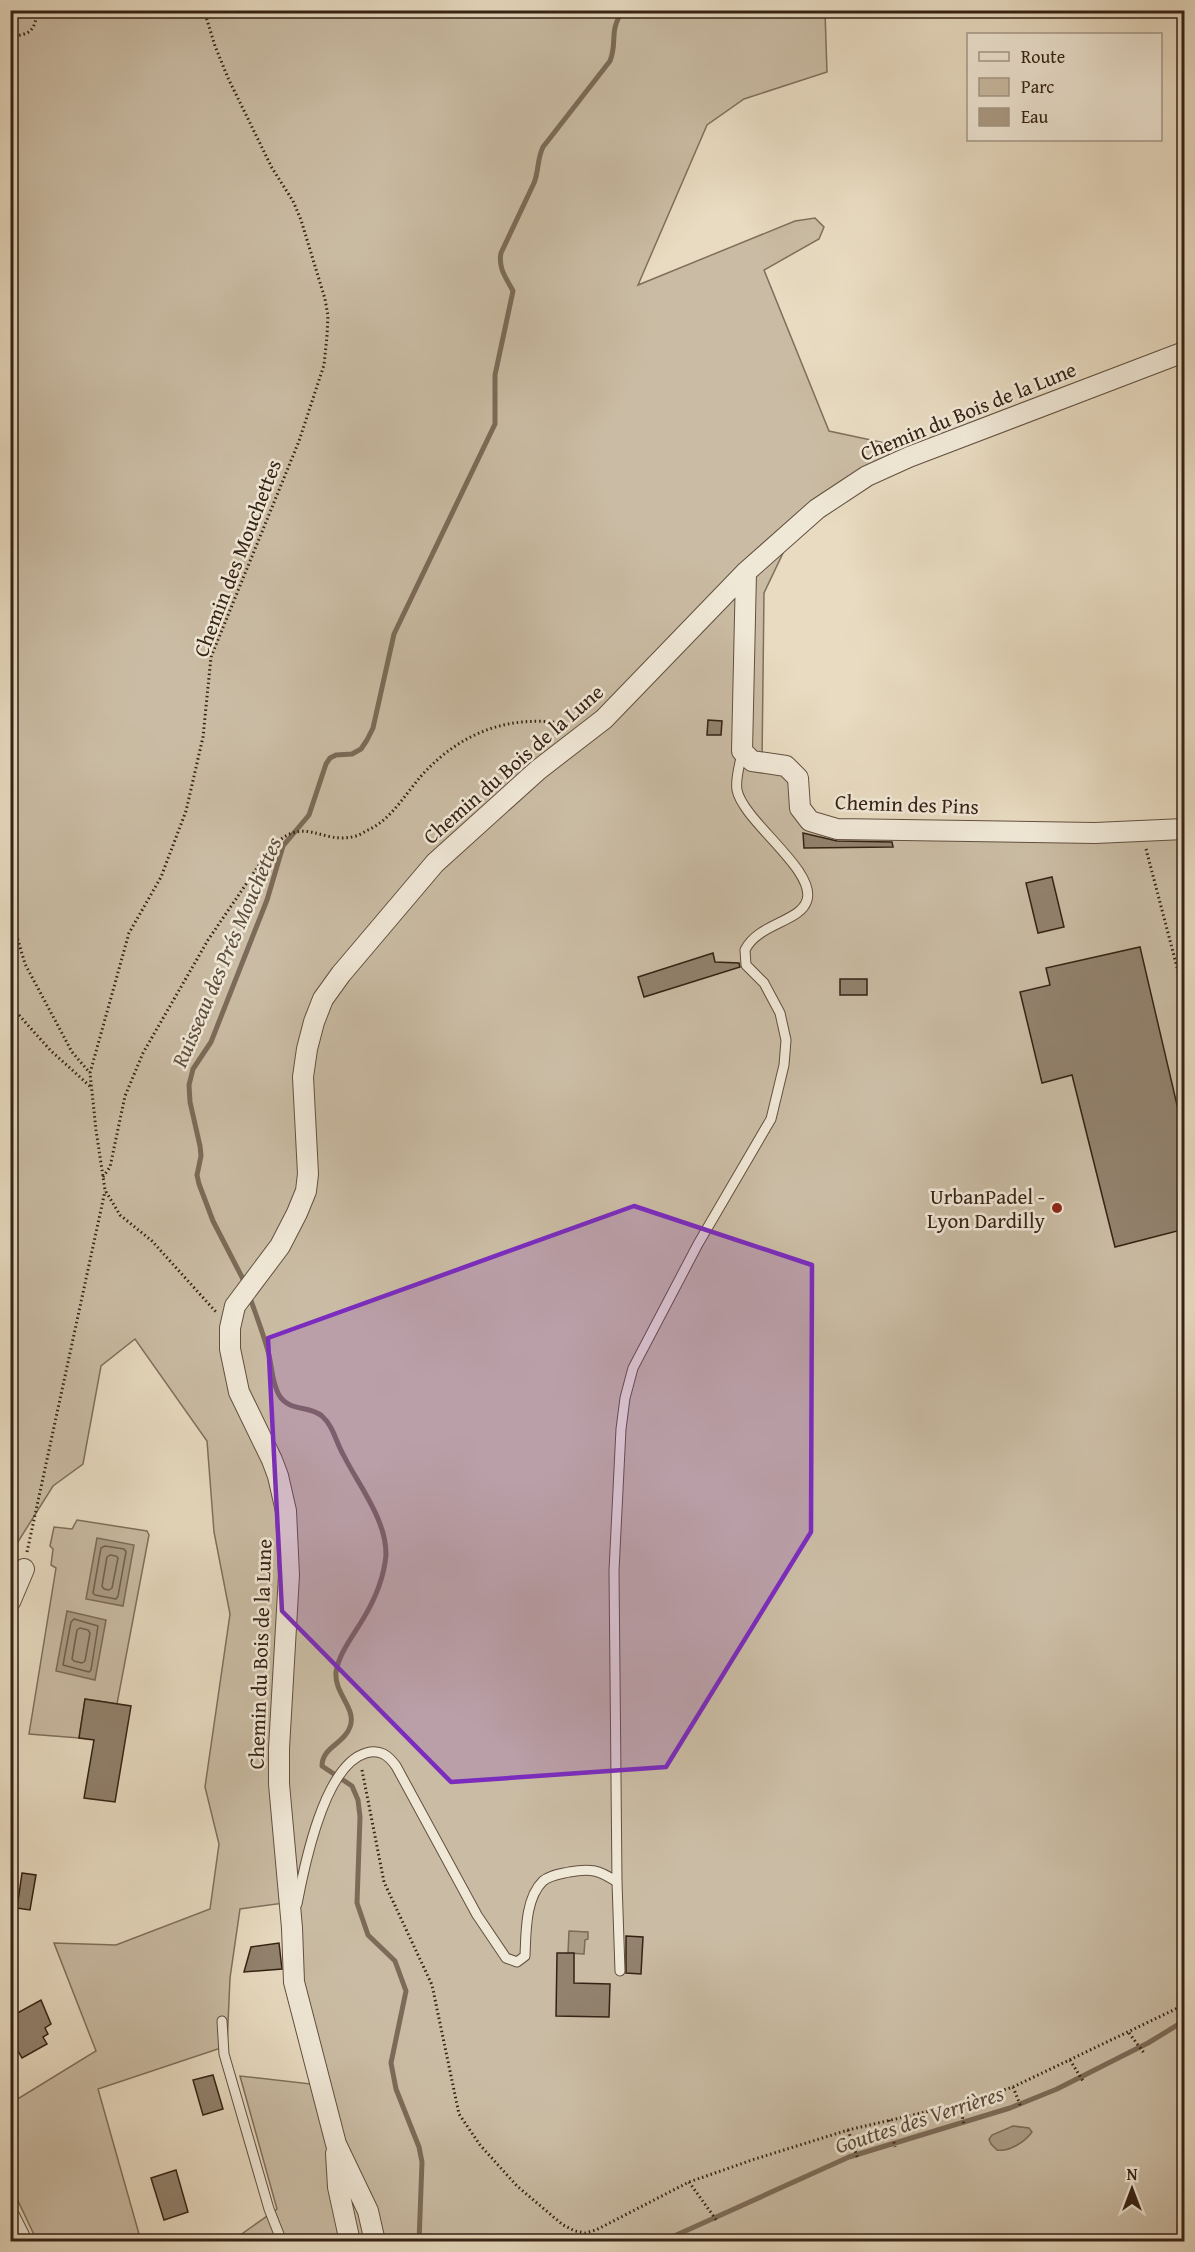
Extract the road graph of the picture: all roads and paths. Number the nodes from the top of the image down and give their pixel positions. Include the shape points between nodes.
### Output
1 (38, 10) edge
2 (204, 10) edge
3 (10, 36) edge
4 (1185, 352) edge
5 (746, 572) junction
6 (587, 733) junction
7 (742, 751) junction
8 (1185, 829) edge
9 (1141, 830) junction
10 (10, 913) edge
11 (1185, 994) edge
12 (10, 1005) edge
13 (90, 1073) junction
14 (91, 1088) junction
15 (10, 1176) edge
16 (103, 1177) junction
17 (105, 1190) junction
18 (10, 1281) edge
19 (230, 1328) junction
20 (10, 1360) edge
21 (10, 1375) edge
22 (24, 1569) joint
23 (10, 1602) edge
24 (359, 1755) junction
25 (617, 1882) junction
26 (292, 1928) junction
27 (620, 1971) dead end
28 (1185, 2005) edge
29 (222, 2021) dead end
30 (1129, 2033) junction
31 (1144, 2053) dead end
32 (1070, 2060) junction
33 (1083, 2081) dead end
34 (1013, 2087) junction
35 (960, 2104) junction
36 (1021, 2107) dead end
37 (889, 2120) junction
38 (964, 2125) dead end
39 (848, 2130) junction
40 (336, 2144) junction
41 (895, 2147) dead end
42 (858, 2159) dead end
43 (690, 2182) junction
44 (10, 2218) edge
45 (717, 2221) dead end
46 (22, 2241) edge
47 (282, 2241) edge
48 (350, 2241) edge
49 (375, 2241) edge

1 - 3 path via 29,33
2 - 13 path, Chemin des Mouchettes via 228,78 301,220 328,316 324,365 299,441 211,657 203,737 186,812 160,876 129,933
4 - 5 street, Chemin du Bois de la Lune via 867,476 817,509
5 - 6 street, Chemin du Bois de la Lune
5 - 7 street
6 - 16 path via 568,724 539,720 482,731 461,741 438,760 377,826 356,836 302,831 279,839 208,940 143,1053 125,1096 110,1167
6 - 19 street, Chemin du Bois de la Lune via 538,770 435,863 323,999 307,1048 303,1077 306,1191 280,1246 234,1309
7 - 9 street, Chemin des Pins via 752,761 786,766 798,778 800,808 810,821 837,829
7 - 25 lane via 737,789 745,808 799,871 808,895 800,912 756,934 744,950 746,965 764,983 780,1013 786,1040 771,1119 698,1244 633,1368 625,1398 614,1571
8 - 9 street, Chemin des Pins
9 - 11 path
10 - 13 path via 25,964 72,1052
12 - 14 path
13 - 14 path, Chemin des Mouchettes
14 - 16 path, Chemin des Mouchettes
15 - 18 path via 14,1246
16 - 17 path, Chemin des Mouchettes
17 - 19 path, Chemin des Mouchettes via 120,1215 152,1241
17 - 22 path
19 - 26 street, Chemin du Bois de la Lune via 239,1392 278,1476 288,1529 279,1784
20 - 21 path
22 - 23 street
24 - 25 lane via 373,1751 387,1755 396,1766 477,1915 506,1958 517,1962 525,1956 533,1897 543,1881 556,1874 580,1870 601,1871
24 - 26 lane via 333,1786 318,1819 304,1864
24 - 43 path via 384,1882 432,1984 459,2114 480,2145 517,2186 563,2225 585,2233
25 - 27 lane
26 - 40 street, Chemin du Bois de la Lune via 294,1982
28 - 30 path
29 - 47 lane via 224,2054
30 - 31 path
30 - 32 path
32 - 33 path
32 - 34 path
34 - 35 path
34 - 36 path
35 - 37 path
35 - 38 path
37 - 39 path
37 - 41 path
39 - 42 path
39 - 43 path
40 - 48 street via 338,2187
40 - 49 street, Chemin du Bois de la Lune via 368,2211
43 - 45 path
44 - 46 street

